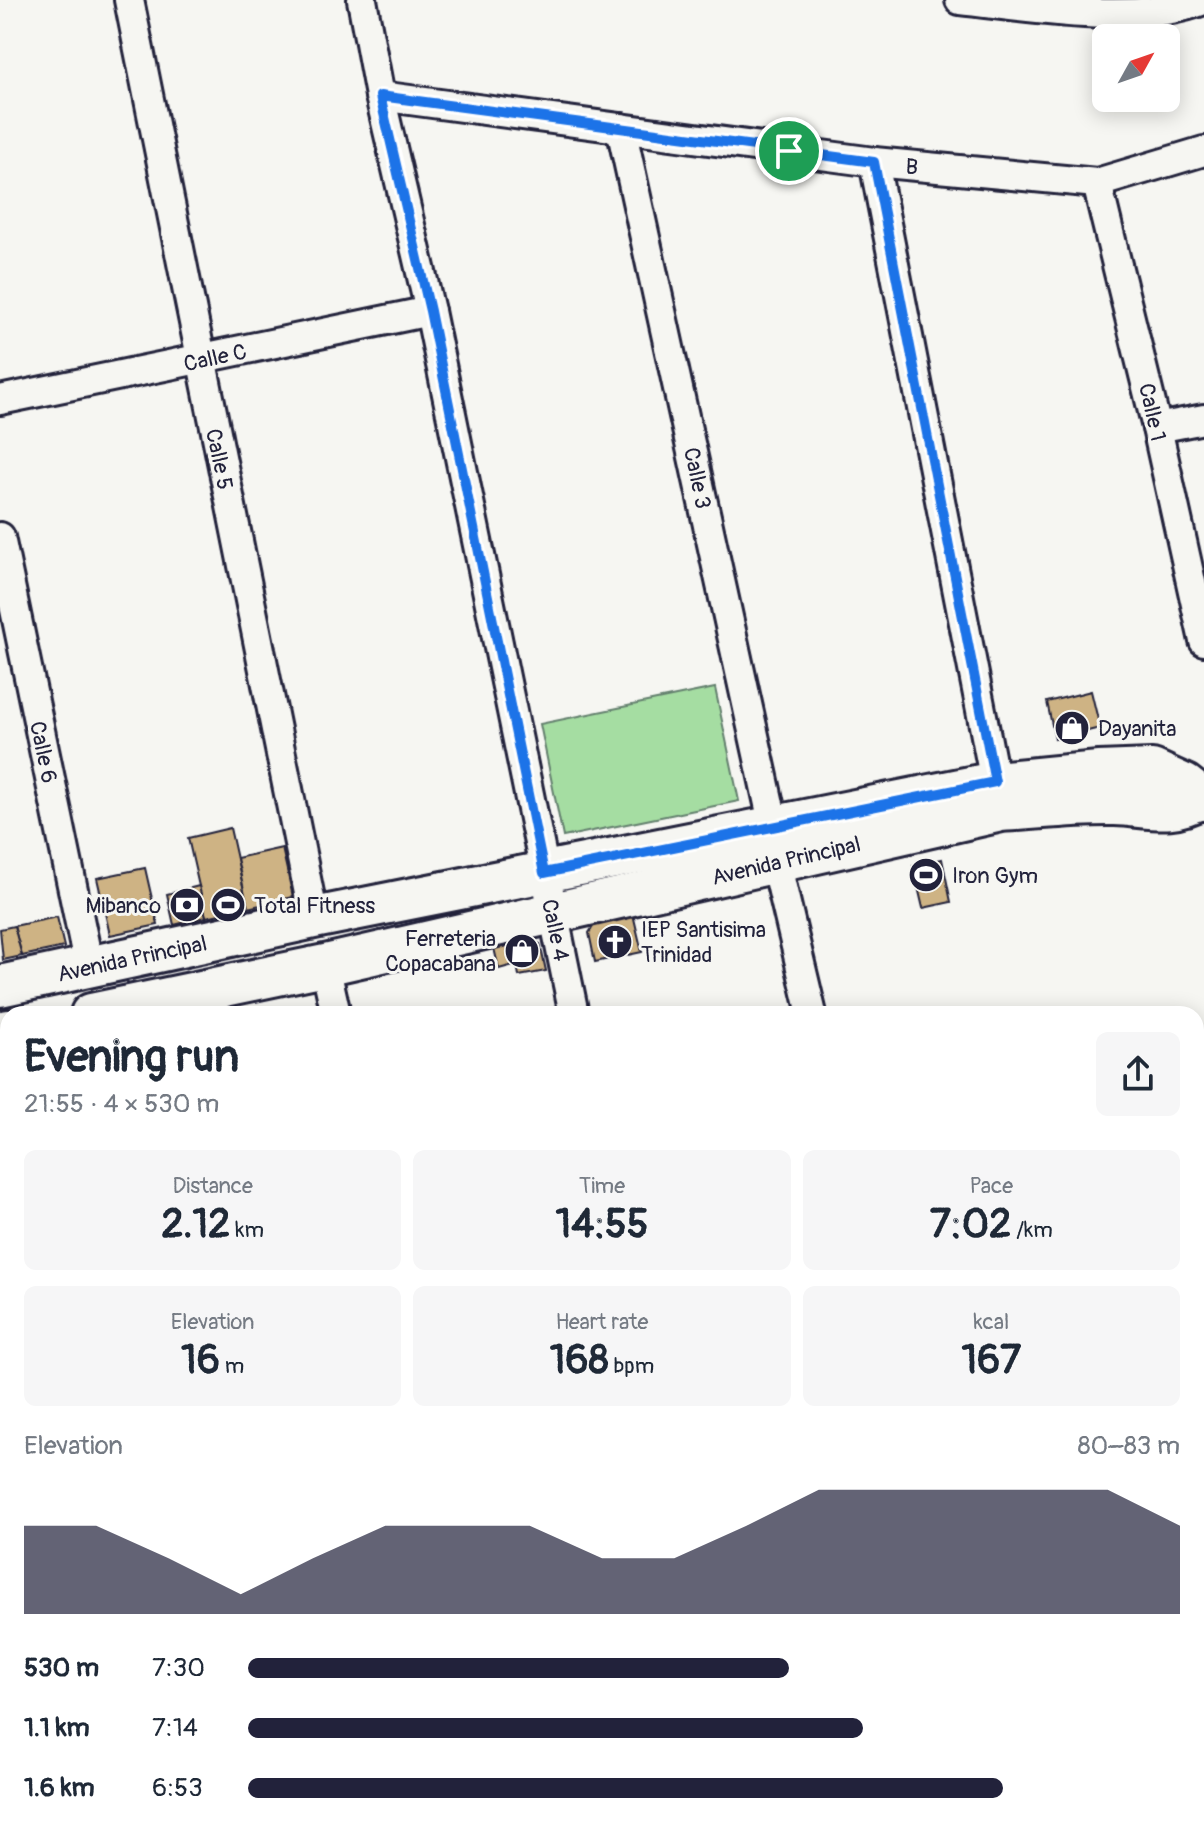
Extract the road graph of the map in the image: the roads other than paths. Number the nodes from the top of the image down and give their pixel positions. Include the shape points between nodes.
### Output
1 (129, 0) edge
2 (362, 0) edge
3 (960, 0) edge
4 (1204, 0) edge
5 (380, 96) junction
6 (621, 128) junction
7 (1204, 151) edge
8 (874, 162) junction
9 (1097, 183) junction
10 (430, 311) junction
11 (200, 360) junction
12 (0, 400) edge
13 (1204, 419) edge
14 (1157, 428) junction
15 (0, 537) edge
16 (1204, 641) edge
17 (995, 782) junction
18 (1203, 797) edge
19 (775, 844) junction
20 (544, 873) junction
21 (553, 914) junction
22 (314, 918) junction
23 (325, 965) junction
24 (89, 967) junction
25 (0, 986) edge
26 (130, 1006) edge
27 (334, 1006) edge
28 (572, 1006) edge
29 (810, 1006) edge

1 - 11 street, Calle 5
2 - 5 street, Calle 4
3 - 4 street via 1125,15
5 - 6 street, B
5 - 10 street, Calle 4
6 - 8 street, B
6 - 19 street, Calle 3
7 - 9 street, B
8 - 9 street, B
8 - 17 street
9 - 14 street, Calle 1
10 - 11 street, Calle C
10 - 20 street, Calle 4
11 - 12 street, Calle C
11 - 22 street, Calle 5
13 - 14 street
14 - 16 street, Calle 1
15 - 24 street, Calle 6
17 - 18 street, Avenida Principal via 1152,770
17 - 19 street, Avenida Principal
18 - 19 street, Avenida Principal via 1185,807 1001,811
19 - 20 street, Avenida Principal
19 - 21 street, Avenida Principal
19 - 29 street, Calle 3
20 - 21 street, Calle 4
20 - 22 street, Avenida Principal
21 - 23 street, Avenida Principal
21 - 28 street, Calle 4
22 - 24 street, Avenida Principal
23 - 26 street, Avenida Principal
23 - 27 street
24 - 25 street, Avenida Principal

